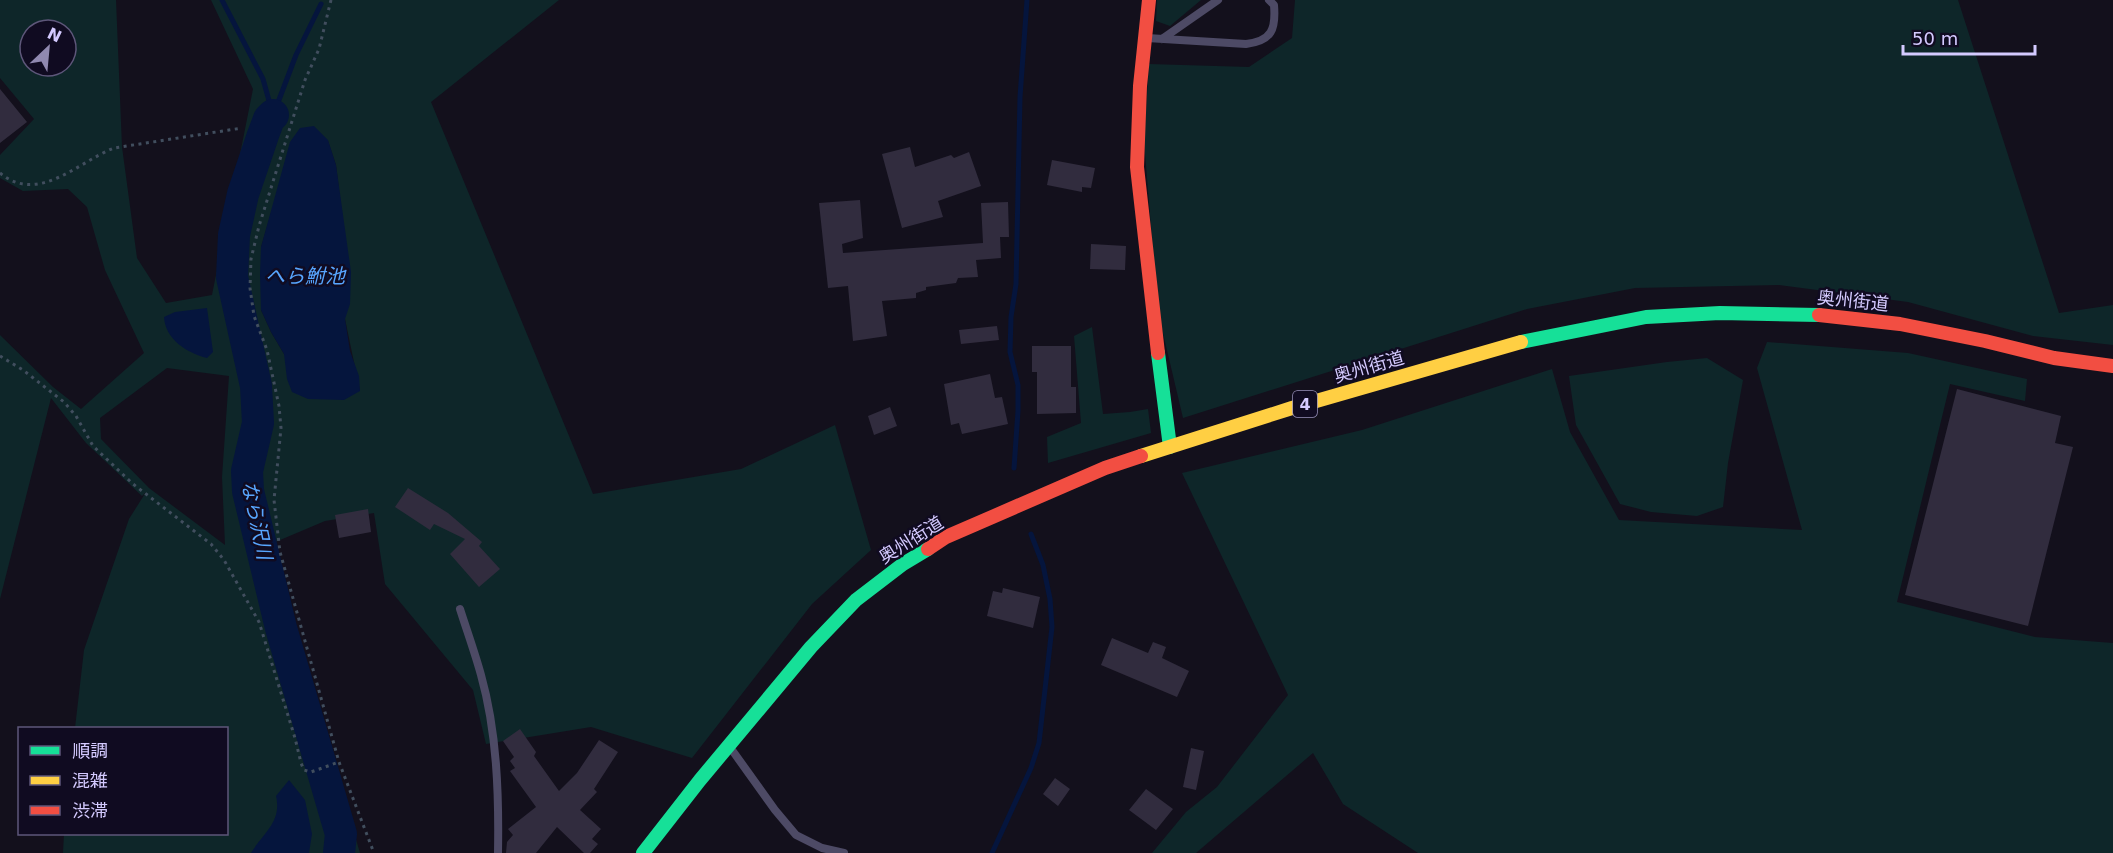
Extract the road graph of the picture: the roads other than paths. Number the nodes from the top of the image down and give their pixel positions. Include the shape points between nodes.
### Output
1 (1149, 0) edge
2 (1218, 0) edge
3 (1269, 0) edge
4 (1145, 38) junction
5 (1162, 39) junction
6 (2113, 366) edge
7 (1170, 447) junction
8 (460, 609) dead end
9 (729, 746) junction
10 (498, 853) edge
11 (643, 853) edge
12 (844, 853) edge

1 - 4 main road
2 - 5 lane
3 - 5 lane via 1274,5 1275,19 1271,33 1261,42
4 - 5 lane
4 - 7 main road via 1137,167
6 - 7 main road, 奥州街道 / 4 via 2054,358 1900,324 1809,314 1646,317 1536,338
7 - 9 main road, 奥州街道 / 4 via 1105,468 996,514 946,537 903,564 856,600 811,647
8 - 10 lane via 481,675 490,720 498,792
9 - 11 main road, 奥州街道 / 4
9 - 12 lane via 796,835 822,848

